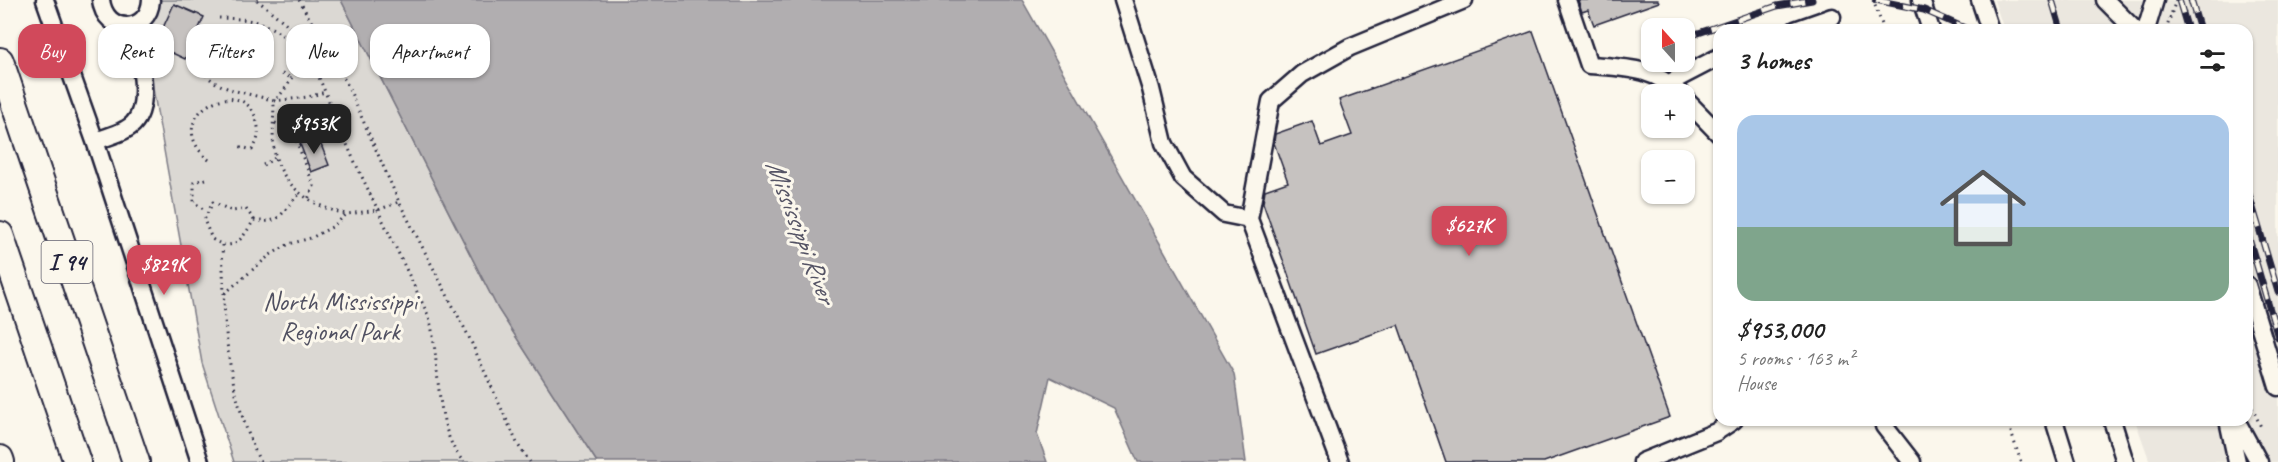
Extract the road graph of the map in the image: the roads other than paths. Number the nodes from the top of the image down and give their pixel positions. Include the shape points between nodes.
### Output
1 (45, 0) edge
2 (101, 0) edge
3 (151, 0) edge
4 (1123, 0) edge
5 (1464, 0) edge
6 (1567, 0) edge
7 (1921, 0) edge
8 (1980, 0) edge
9 (2104, 0) edge
10 (2156, 0) edge
11 (1832, 17) dead end
12 (119, 24) edge
13 (135, 24) edge
14 (1812, 24) edge
15 (1928, 24) edge
16 (1988, 24) edge
17 (2129, 24) edge
18 (2148, 24) edge
19 (0, 61) edge
20 (1713, 61) edge
21 (141, 78) edge
22 (1667, 84) edge
23 (1682, 84) edge
24 (1695, 109) edge
25 (1713, 128) edge
26 (95, 141) junction
27 (1249, 219) junction
28 (0, 235) edge
29 (2253, 305) edge
30 (2278, 387) edge
31 (1725, 426) edge
32 (1884, 426) edge
33 (2056, 426) edge
34 (2114, 426) edge
35 (2229, 426) edge
36 (2239, 426) edge
37 (77, 462) edge
38 (136, 462) edge
39 (200, 462) edge
40 (1340, 462) edge
41 (1642, 462) edge
42 (1912, 462) edge
43 (2067, 462) edge
44 (2125, 462) edge
45 (2237, 462) edge
46 (2259, 462) edge

1 - 26 street
2 - 12 street via 110,21
3 - 13 street via 146,17
4 - 27 street via 1164,143 1183,178 1224,214
5 - 27 street via 1350,47 1302,74 1271,101
6 - 22 street via 1589,65 1642,69
7 - 15 street
8 - 16 street
9 - 17 street
10 - 18 street
11 - 14 street
19 - 38 highway, I 94
20 - 23 street
21 - 26 street via 144,99 141,114 132,126
24 - 25 street
26 - 39 street
27 - 40 street
28 - 37 highway, I 94
29 - 30 street
31 - 41 street
32 - 42 street
33 - 43 street
34 - 44 street
35 - 45 street
36 - 46 street

